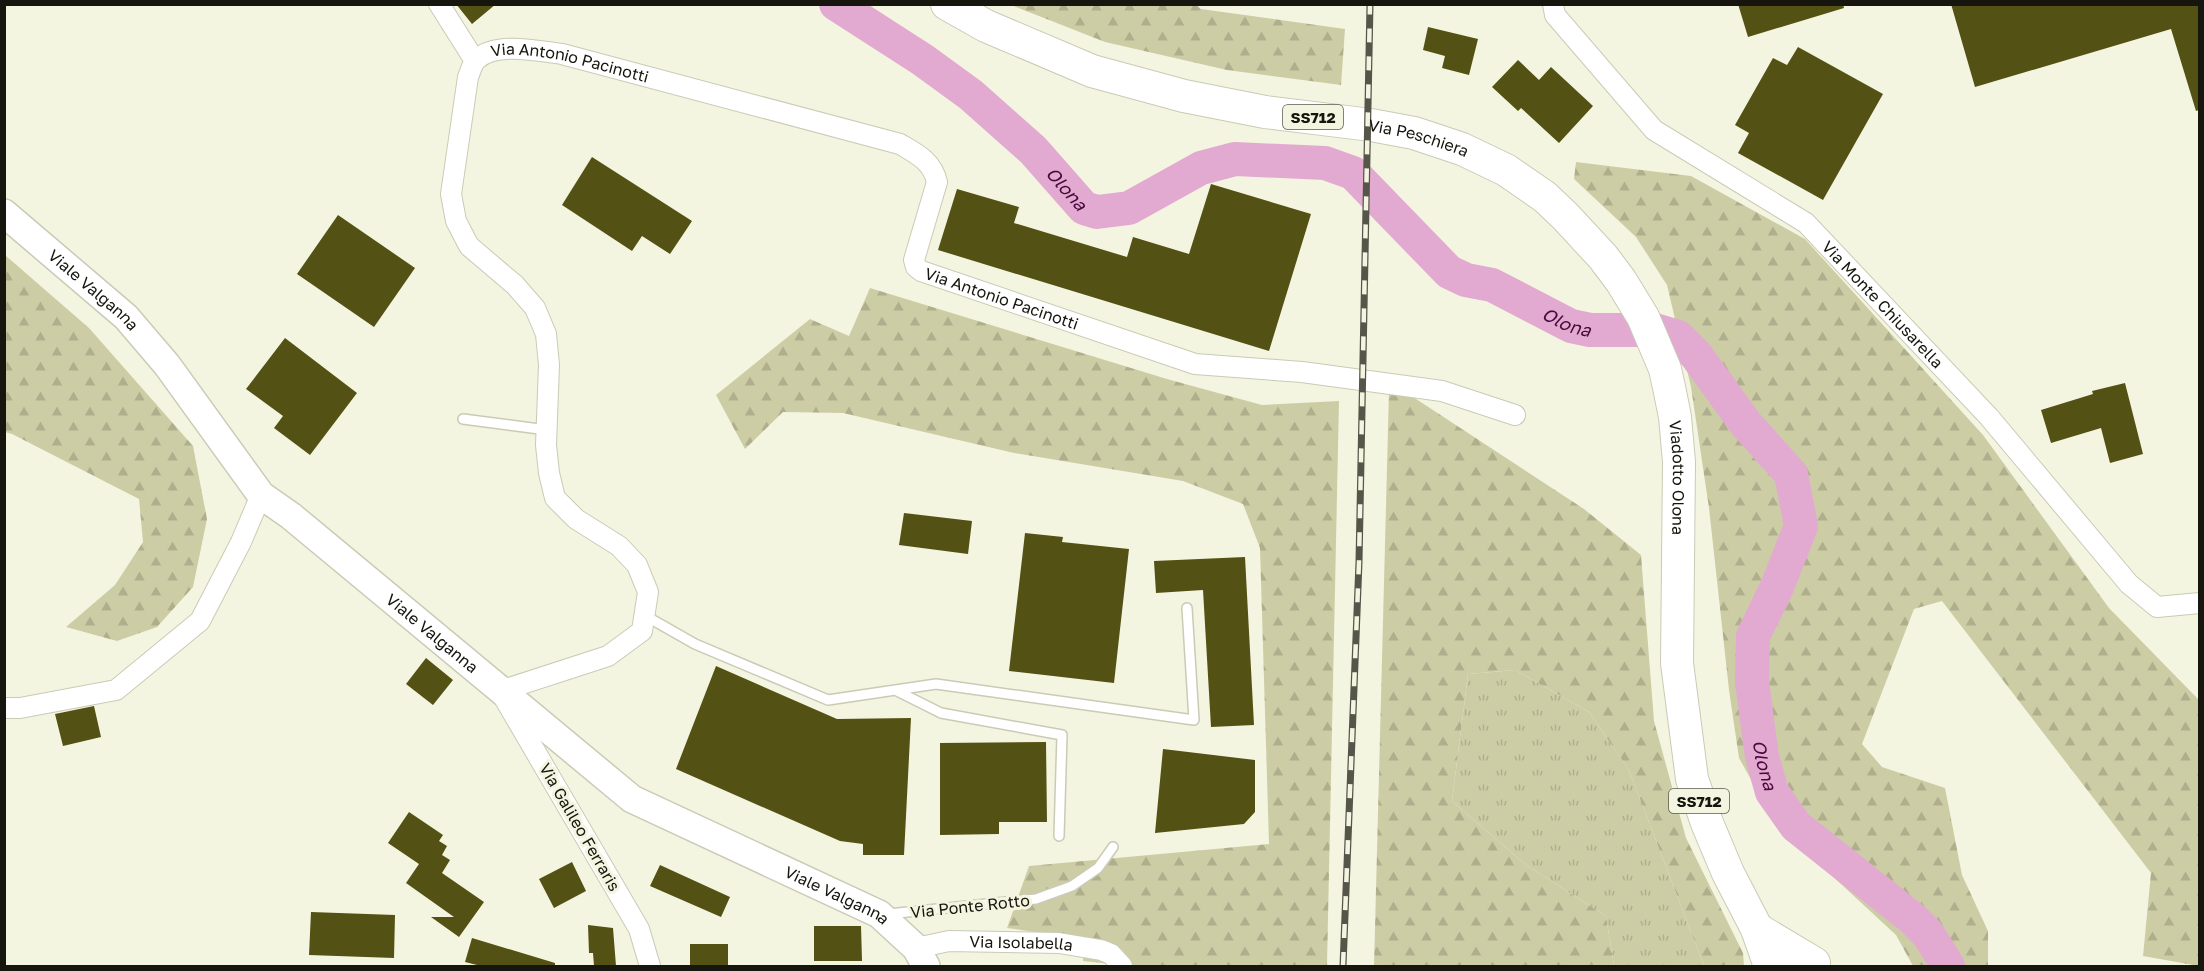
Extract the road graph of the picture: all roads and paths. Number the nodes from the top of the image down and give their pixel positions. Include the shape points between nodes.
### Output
1 (439, 4) edge
2 (947, 4) edge
3 (1552, 4) edge
4 (475, 61) junction
5 (4, 213) edge
6 (1633, 301) joint
7 (1515, 415) dead end
8 (463, 419) dead end
9 (547, 430) junction
10 (261, 495) junction
11 (2199, 603) edge
12 (1187, 608) dead end
13 (644, 615) junction
14 (895, 690) junction
15 (500, 691) junction
16 (4, 708) edge
17 (1059, 836) dead end
18 (1113, 847) dead end
19 (879, 914) junction
20 (1757, 929) junction
21 (921, 957) edge
22 (1818, 965) edge
23 (650, 966) edge
24 (1122, 966) edge
25 (1770, 966) edge

1 - 4 street, Via Antonio Pacinotti
2 - 6 main road, Via Peschiera / SS712 via 986,26 1092,71 1184,96 1265,112 1403,131 1462,149 1506,170 1545,197 1604,257
3 - 11 street, Via Monte Chiusarella via 1555,15 1654,130 1806,223 1989,417 2129,584 2157,607
4 - 7 street, Via Antonio Pacinotti via 490,52 515,48 562,54 900,144 924,158 934,170 937,182 914,260 921,271 1195,364 1302,372 1442,391
4 - 9 street, Via Antonio Pacinotti via 468,77 452,194 456,221 469,246 515,285 535,308 546,333
5 - 10 main road, Viale Valganna via 126,316 167,365
6 - 20 main road, Viadotto Olona / SS712 via 1665,369 1676,428 1677,663 1692,780 1728,873
8 - 9 lane
9 - 13 street, Via Antonio Pacinotti via 549,473 555,498 576,519 619,546 637,564 648,592
10 - 15 main road, Viale Valganna
10 - 16 street via 200,621 116,690
12 - 14 lane via 1194,720 936,684
13 - 14 lane via 695,644 828,700
13 - 15 street, Via Antonio Pacinotti via 642,631 608,656
14 - 17 lane via 941,712 1062,735
15 - 19 main road, Viale Valganna via 632,799
15 - 23 street, Via Galileo Ferraris via 639,929
18 - 19 lane, Via Ponte Rotto via 1098,868 1072,886 1036,899
19 - 21 main road, Viale Valganna
20 - 22 main road
20 - 25 main road, SS712
21 - 24 street, Via Isolabella via 949,941 1059,943 1101,950

